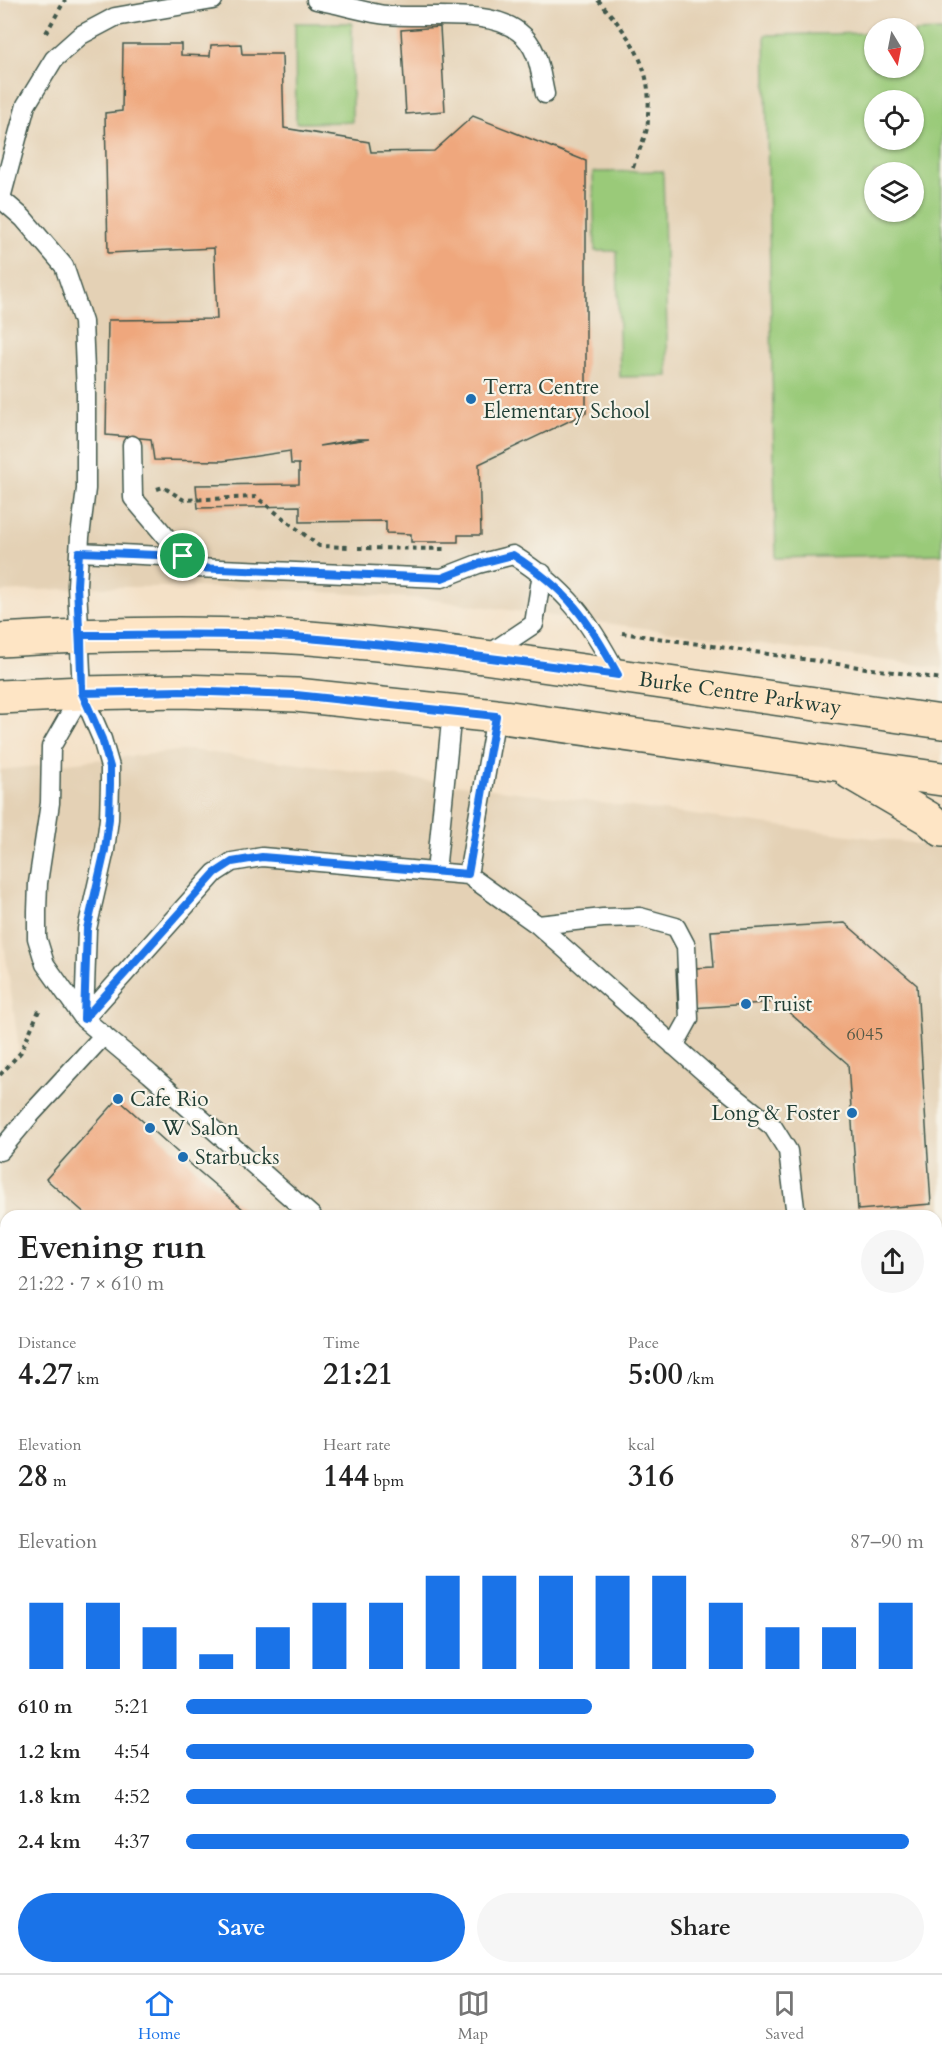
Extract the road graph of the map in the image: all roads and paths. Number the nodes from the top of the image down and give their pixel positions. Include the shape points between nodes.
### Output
1 (213, 0) edge
2 (316, 0) edge
3 (598, 0) edge
4 (545, 94) dead end
5 (632, 171) dead end
6 (1, 198) edge
7 (132, 445) dead end
8 (79, 552) junction
9 (183, 556) junction
10 (542, 573) junction
11 (81, 635) junction
12 (0, 640) edge
13 (484, 657) junction
14 (618, 675) junction
15 (82, 693) junction
16 (0, 697) edge
17 (452, 711) junction
18 (496, 716) junction
19 (942, 722) edge
20 (833, 763) junction
21 (942, 779) edge
22 (942, 830) edge
23 (436, 872) junction
24 (468, 874) junction
25 (538, 925) junction
26 (40, 1008) dead end
27 (84, 1019) junction
28 (104, 1035) junction
29 (674, 1046) junction
30 (0, 1076) edge
31 (0, 1151) edge
32 (305, 1210) edge
33 (795, 1210) edge

1 - 6 lane via 115,17 81,35 54,59 26,105
2 - 4 lane via 380,14 500,21 519,32 534,48
3 - 5 path via 636,49 647,76 647,131
6 - 8 lane via 64,266 83,322 86,489
7 - 9 lane via 134,498
8 - 9 lane
8 - 11 lane
9 - 10 lane via 196,568 442,578 513,555
10 - 13 lane via 534,624
10 - 14 lane via 595,633
11 - 12 main road, Burke Centre Parkway
11 - 13 main road, Burke Centre Parkway via 276,636
11 - 15 lane
13 - 14 main road, Burke Centre Parkway
14 - 19 main road, Burke Centre Parkway
15 - 16 main road
15 - 17 main road via 296,695
15 - 27 lane via 110,767 105,850 87,929
15 - 27 lane via 51,747 50,803 38,883 37,938 45,964
17 - 18 main road
17 - 23 lane
18 - 20 main road
18 - 24 lane
20 - 21 main road
20 - 22 main road
23 - 24 lane
23 - 27 lane via 262,857 232,862 215,873
24 - 25 lane
25 - 29 lane
25 - 29 lane via 640,917 676,927 686,946 689,1019
26 - 30 path via 21,1052
27 - 28 lane
28 - 31 lane
28 - 32 lane
29 - 33 lane via 774,1127 788,1151

